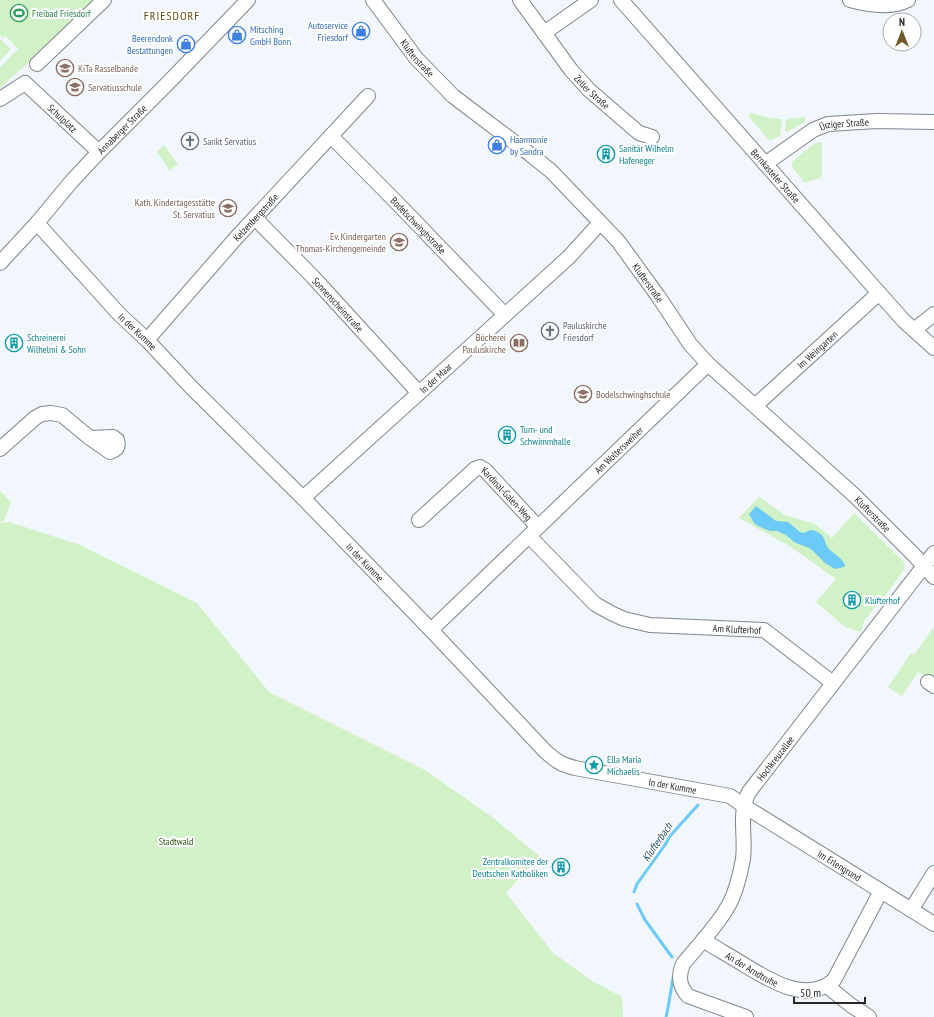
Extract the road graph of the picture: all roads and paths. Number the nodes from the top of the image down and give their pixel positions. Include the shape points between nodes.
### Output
1 (104, 0) edge
2 (248, 0) edge
3 (520, 0) edge
4 (591, 0) edge
5 (620, 0) edge
6 (850, 0) edge
7 (908, 0) edge
8 (377, 5) edge
9 (544, 33) junction
10 (36, 64) dead end
11 (368, 96) dead end
12 (0, 98) edge
13 (934, 122) edge
14 (331, 136) junction
15 (652, 137) dead end
16 (99, 152) junction
17 (765, 164) junction
18 (255, 218) junction
19 (37, 223) junction
20 (600, 223) junction
21 (0, 263) edge
22 (879, 293) junction
23 (934, 314) edge
24 (505, 315) junction
25 (914, 330) junction
26 (147, 340) junction
27 (934, 348) edge
28 (708, 364) junction
29 (419, 393) junction
30 (755, 406) junction
31 (90, 438) dead end
32 (0, 449) edge
33 (303, 498) junction
34 (419, 520) dead end
35 (534, 532) junction
36 (934, 553) edge
37 (924, 566) junction
38 (934, 577) edge
39 (431, 630) junction
40 (833, 683) junction
41 (744, 806) junction
42 (934, 873) edge
43 (881, 891) junction
44 (911, 910) junction
45 (934, 924) edge
46 (703, 940) junction
47 (827, 986) junction
48 (746, 1017) edge
49 (869, 1017) edge

1 - 10 street
2 - 16 street, Annaberger Straße
3 - 9 street, Zeller Straße
4 - 9 street
5 - 17 street, Bernkasteler Straße
6 - 7 street via 887,5 900,4
8 - 20 street, Klufterstraße via 416,58 453,96 551,172
9 - 15 street, Zeller Straße via 589,90 639,133
11 - 14 street, Kelzenbergstraße
12 - 16 street, Schulplatz via 26,83
13 - 17 street, Ürziger Straße via 877,121 828,124 813,130
14 - 18 street, Kelzenbergstraße
14 - 24 street, Bodelschwinghstraße
16 - 19 street, Annaberger Straße via 70,182
17 - 22 street, Bernkasteler Straße
18 - 26 street, Kelzenbergstraße
18 - 29 street, Sonnenscheinstraße
19 - 21 street, Annaberger Straße
19 - 26 street, In der Kumme via 119,314
20 - 24 street, In der Maar via 570,257
20 - 28 street, Klufterstraße via 618,241 690,344
22 - 25 street, Bernkasteler Straße
22 - 30 street, Im Weingarten
23 - 25 street
24 - 29 street, In der Maar
25 - 27 street, Bernkasteler Straße
26 - 33 street, In der Kumme
28 - 30 street, Klufterstraße
28 - 35 street, Am Woltersweiher
29 - 33 street, In der Maar
30 - 37 street, Klufterstraße via 854,495
31 - 32 street via 62,415 48,413 35,418
33 - 39 street, In der Kumme
34 - 35 street, Kardinal-Galen-Weg via 474,469 480,467
35 - 39 street, Am Woltersweiher
35 - 40 street, Am Klufterhof via 595,604 611,614 650,626 764,630
36 - 37 street, Hochkreuzallee
37 - 38 street, Klufterstraße
37 - 40 street, Hochkreuzallee
39 - 41 street, In der Kumme via 545,751 562,764 730,796
40 - 41 street, Hochkreuzallee via 749,792
41 - 43 street, Im Erlengrund
41 - 46 street, Hochkreuzallee via 740,875 727,908
42 - 44 street
43 - 44 street, Im Erlengrund
43 - 47 street via 834,980
44 - 45 street, Im Erlengrund
46 - 47 street, An der Arndtruhe via 784,987 812,990
46 - 48 street, Hochkreuzallee via 682,968 680,982 683,990 688,996
47 - 49 street

